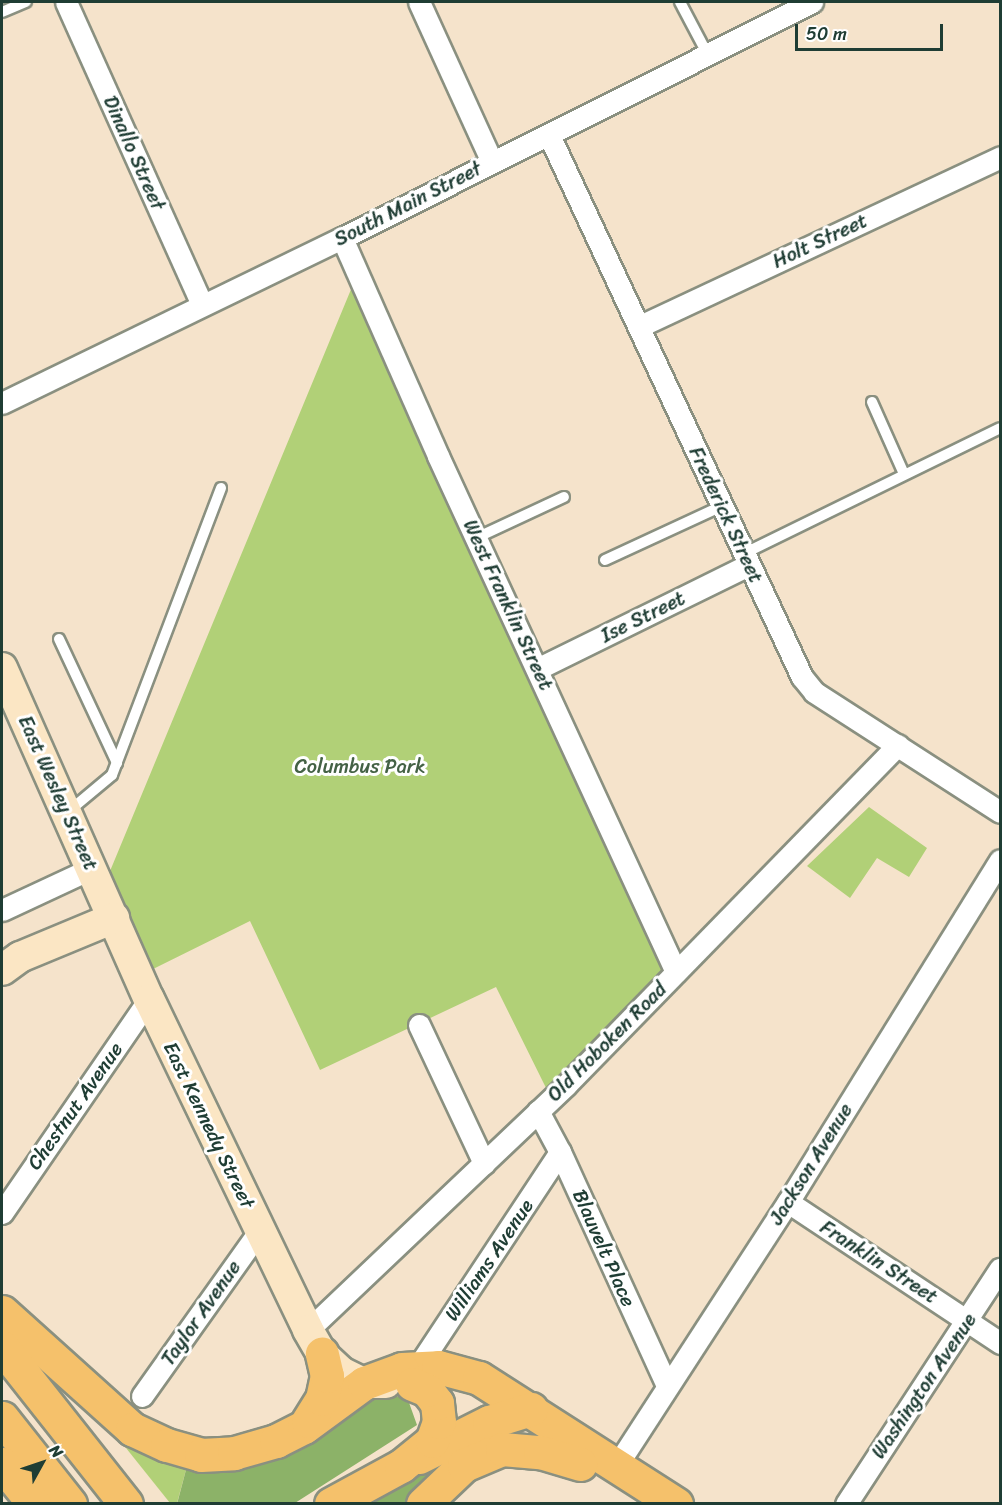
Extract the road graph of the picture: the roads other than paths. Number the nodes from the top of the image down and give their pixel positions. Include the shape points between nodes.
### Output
1 (26, 2) edge
2 (66, 2) edge
3 (419, 2) edge
4 (680, 2) edge
5 (812, 2) edge
6 (2, 12) edge
7 (708, 55) junction
8 (549, 135) junction
9 (1000, 157) edge
10 (492, 162) junction
11 (342, 238) junction
12 (202, 304) junction
13 (640, 326) junction
14 (872, 402) dead end
15 (2, 404) edge
16 (1000, 428) edge
17 (904, 474) junction
18 (221, 488) dead end
19 (564, 497) dead end
20 (722, 506) junction
21 (476, 538) junction
22 (746, 559) junction
23 (605, 560) dead end
24 (59, 639) dead end
25 (2, 668) edge
26 (537, 669) junction
27 (898, 745) junction
28 (117, 763) junction
29 (1000, 812) edge
30 (67, 813) junction
31 (1000, 860) edge
32 (92, 868) junction
33 (2, 910) edge
34 (114, 918) junction
35 (2, 970) edge
36 (676, 972) junction
37 (149, 999) junction
38 (419, 1025) dead end
39 (538, 1111) junction
40 (560, 1152) junction
41 (484, 1163) junction
42 (788, 1202) junction
43 (2, 1213) edge
44 (260, 1230) junction
45 (1000, 1269) edge
46 (2, 1312) edge
47 (968, 1321) junction
48 (315, 1342) junction
49 (1000, 1343) edge
50 (2, 1347) edge
51 (410, 1373) junction
52 (364, 1383) junction
53 (667, 1386) junction
54 (142, 1396) dead end
55 (520, 1412) junction
56 (2, 1418) edge
57 (304, 1427) junction
58 (2, 1464) edge
59 (580, 1464) junction
60 (616, 1465) junction
61 (401, 1466) junction
62 (33, 1503) edge
63 (70, 1503) edge
64 (126, 1503) edge
65 (331, 1503) edge
66 (423, 1503) edge
67 (641, 1503) edge
68 (676, 1503) edge
69 (846, 1503) edge

1 - 6 lane
2 - 12 street, Dinallo Street
3 - 10 street
4 - 7 lane
5 - 7 street, South Main Street
7 - 8 street, South Main Street
8 - 10 street, South Main Street
8 - 13 street, Frederick Street
9 - 13 street, Holt Street
10 - 11 street, South Main Street
11 - 12 street, South Main Street
11 - 21 street, West Franklin Street
12 - 15 street, South Main Street
13 - 20 street, Frederick Street
14 - 17 lane
16 - 17 lane
17 - 22 lane
18 - 28 lane
19 - 21 lane
20 - 22 street, Frederick Street
20 - 23 lane
21 - 26 street, West Franklin Street
22 - 26 street, Ise Street
22 - 27 street, Frederick Street via 802,677 814,692
24 - 28 lane
25 - 30 street, East Wesley Street
26 - 36 street, West Franklin Street
27 - 29 street, Frederick Street
27 - 36 street, Old Hoboken Road
28 - 30 lane via 112,775
30 - 32 street, East Wesley Street
31 - 42 street, Jackson Avenue
32 - 33 street
32 - 34 street, East Wesley Street
34 - 35 street via 20,957
34 - 37 street, East Kennedy Street
36 - 39 street, Old Hoboken Road
37 - 43 street, Chestnut Avenue
37 - 44 street, East Kennedy Street
38 - 41 street
39 - 40 street, Blauvelt Place
39 - 41 street, Old Hoboken Road
40 - 51 street, Williams Avenue
40 - 53 street, Blauvelt Place
41 - 48 street, Old Hoboken Road
42 - 47 street, Franklin Street
42 - 53 street, Jackson Avenue
44 - 48 street, East Kennedy Street
44 - 54 street, Taylor Avenue
45 - 47 street, Washington Avenue
46 - 57 main road via 132,1429 167,1445 201,1455 234,1453 276,1441
47 - 49 street, Franklin Street
47 - 69 street, Washington Avenue
48 - 51 street, East Kennedy Street via 344,1357
48 - 52 street, East Kennedy Street via 341,1372
48 - 57 main road via 327,1376 322,1399
50 - 64 main road
51 - 52 main road
51 - 55 main road, East Kennedy Street via 438,1367 479,1378
51 - 61 main road via 433,1396 440,1422 432,1442
52 - 57 main road
53 - 60 street, Jackson Avenue
55 - 59 street, East Kennedy Street
55 - 60 main road, East Kennedy Street
55 - 61 main road
56 - 63 main road
58 - 62 main road
59 - 66 main road via 540,1452 502,1449 464,1465
59 - 67 main road, East Kennedy Street
60 - 68 main road, East Kennedy Street
61 - 65 main road

